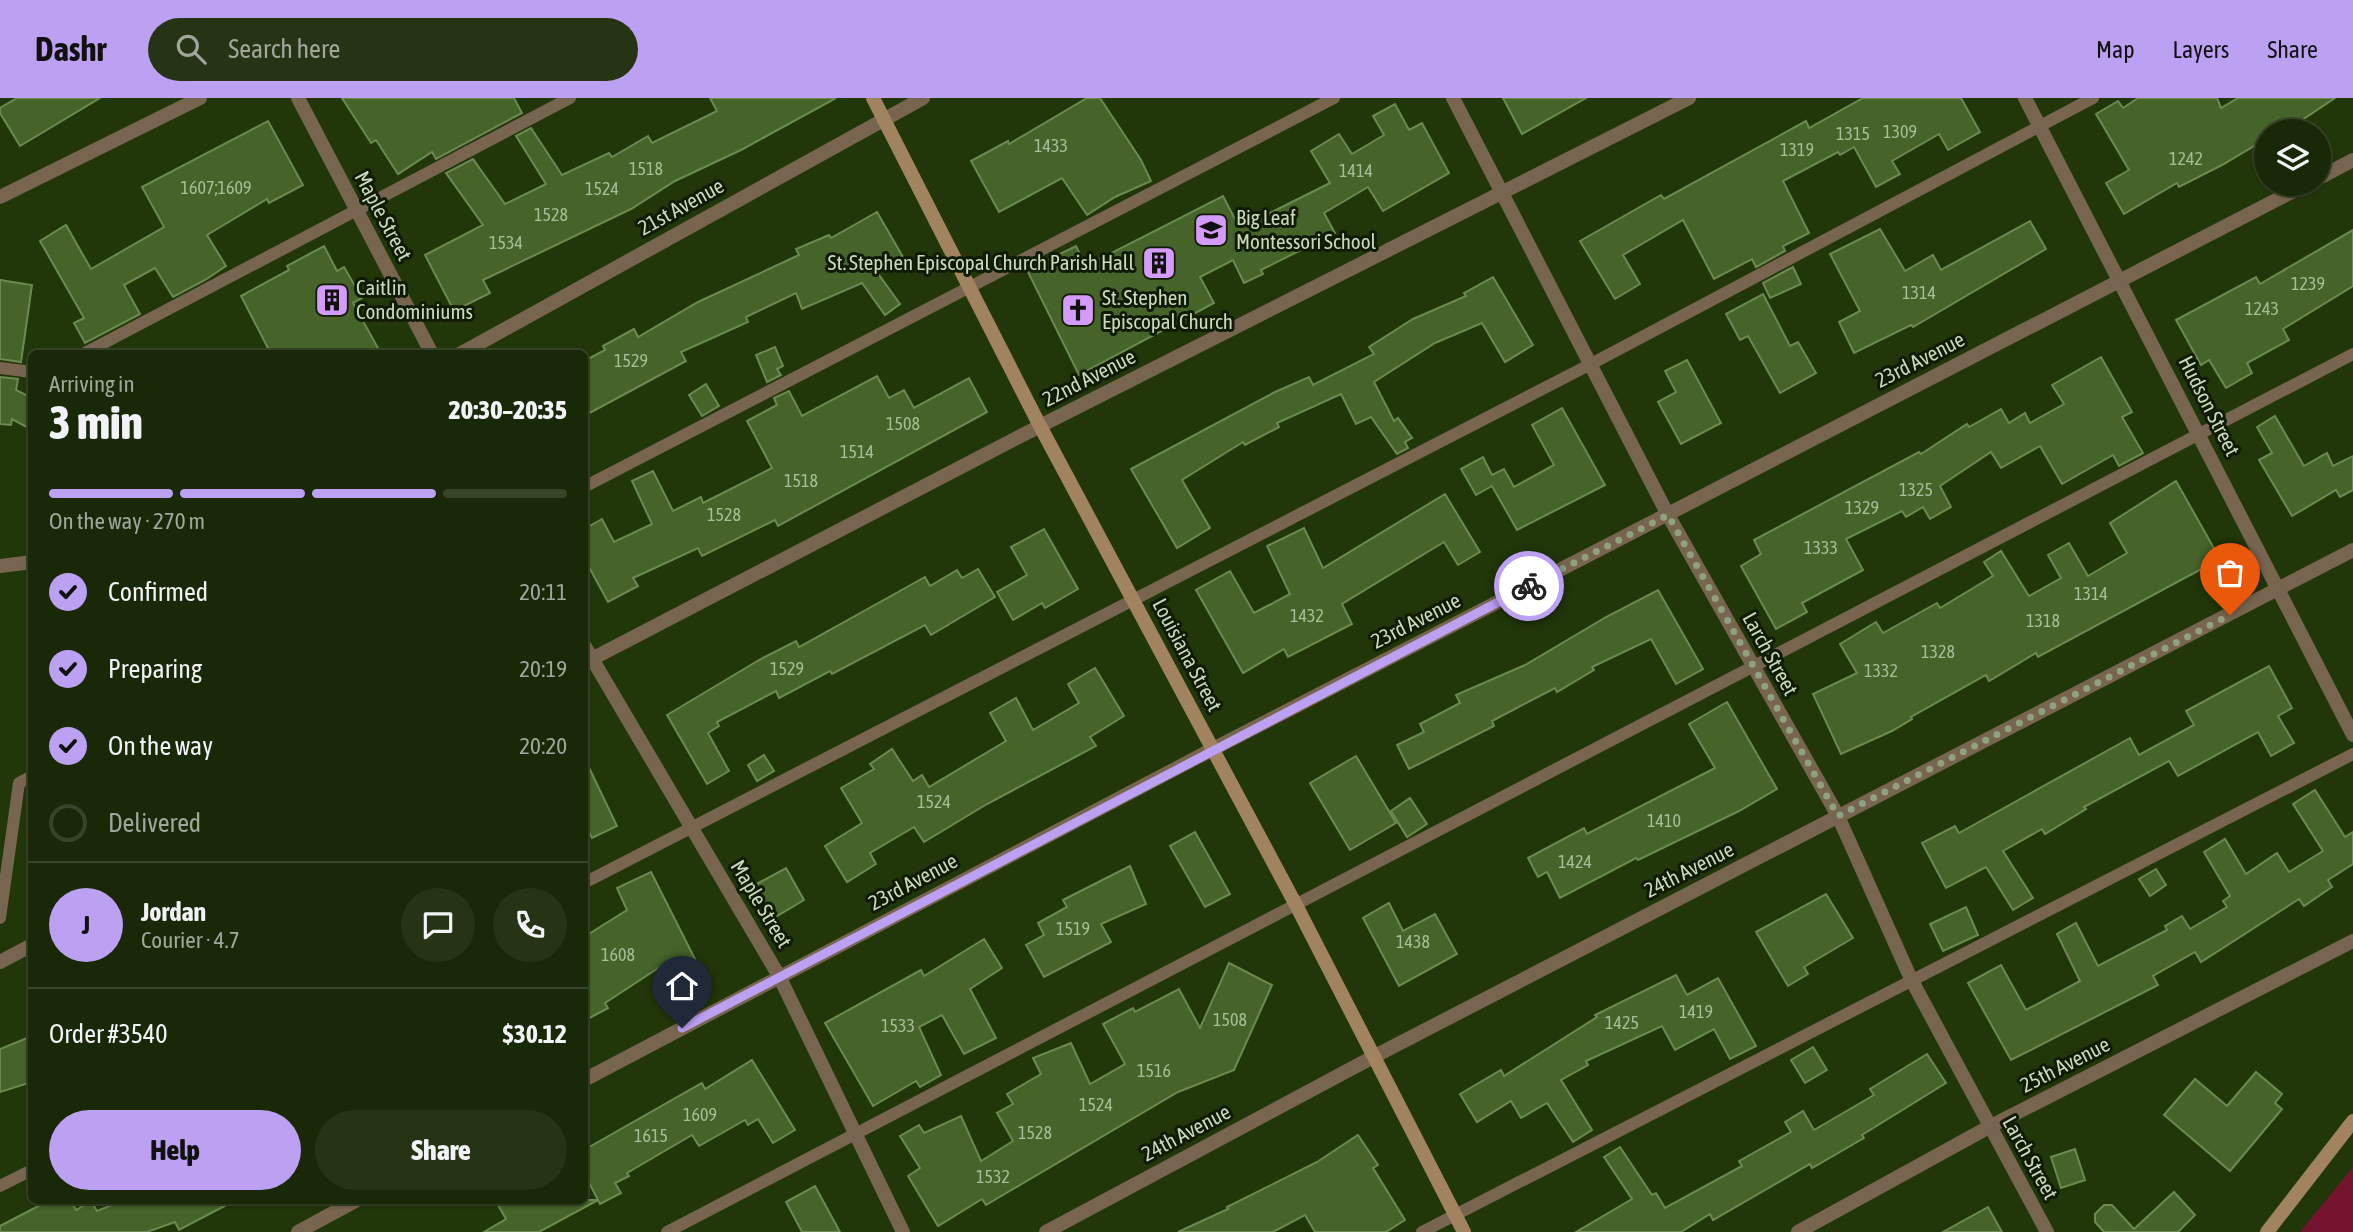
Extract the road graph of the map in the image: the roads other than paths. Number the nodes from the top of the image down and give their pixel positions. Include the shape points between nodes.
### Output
1 (200, 98) edge
2 (298, 98) edge
3 (570, 98) edge
4 (873, 98) edge
5 (923, 98) edge
6 (1334, 98) edge
7 (1453, 98) edge
8 (1689, 98) edge
9 (2025, 98) edge
10 (2093, 98) edge
11 (883, 118) junction
12 (2040, 125) junction
13 (2353, 160) edge
14 (2331, 172) edge
15 (1504, 193) junction
16 (2283, 196) edge
17 (0, 197) edge
18 (355, 208) junction
19 (2120, 279) junction
20 (969, 286) junction
21 (90, 350) edge
22 (430, 350) edge
23 (467, 350) edge
24 (2353, 355) edge
25 (1591, 364) junction
26 (0, 368) edge
27 (28, 372) edge
28 (1040, 426) junction
29 (2199, 433) junction
30 (588, 485) edge
31 (1668, 515) junction
32 (2353, 550) edge
33 (28, 562) edge
34 (0, 566) edge
35 (2279, 590) junction
36 (1132, 598) junction
37 (588, 661) edge
38 (1753, 667) junction
39 (2353, 735) edge
40 (1213, 749) junction
41 (2353, 754) edge
42 (28, 778) edge
43 (1838, 816) junction
44 (691, 827) junction
45 (588, 881) edge
46 (1296, 905) junction
47 (0, 918) edge
48 (2353, 941) edge
49 (28, 948) edge
50 (0, 961) edge
51 (779, 976) junction
52 (1911, 979) junction
53 (1375, 1056) junction
54 (588, 1078) edge
55 (2353, 1121) edge
56 (1989, 1127) junction
57 (855, 1134) junction
58 (28, 1172) edge
59 (0, 1186) edge
60 (350, 1204) edge
61 (1455, 1214) junction
62 (298, 1232) edge
63 (667, 1232) edge
64 (903, 1232) edge
65 (1046, 1232) edge
66 (1422, 1232) edge
67 (1464, 1232) edge
68 (1798, 1232) edge
69 (2048, 1232) edge
70 (2267, 1232) edge

1 - 17 street
2 - 18 street, Maple Street
3 - 18 lane
4 - 11 street, Louisiana Street
5 - 11 street, 21st Avenue
6 - 20 lane
7 - 15 street, Larch Street
8 - 15 street, 22nd Avenue
9 - 12 street, Hudson Street
10 - 12 lane
11 - 20 street, Louisiana Street
11 - 23 street, 21st Avenue
12 - 19 street, Hudson Street
12 - 25 lane
13 - 14 street
15 - 25 street, Larch Street
15 - 28 street, 22nd Avenue
16 - 19 street, 23rd Avenue
18 - 21 lane
18 - 22 street, Maple Street
19 - 29 street, Hudson Street
19 - 31 street, 23rd Avenue
20 - 28 street, Louisiana Street
20 - 30 lane
24 - 29 lane
25 - 31 street, Larch Street
25 - 36 lane
26 - 27 lane
28 - 36 street, Louisiana Street
28 - 37 street, 22nd Avenue
29 - 35 street, Hudson Street
29 - 38 lane
31 - 38 street, Larch Street
31 - 40 street, 23rd Avenue
32 - 35 street, 24th Avenue
33 - 34 street
35 - 39 street, Hudson Street
35 - 43 street, 24th Avenue
36 - 40 street, Louisiana Street
36 - 44 lane
37 - 44 street, Maple Street
38 - 43 street, Larch Street
38 - 46 lane
40 - 46 street, Louisiana Street
40 - 51 street, 23rd Avenue
41 - 52 lane
42 - 47 lane via 19,783
43 - 52 street, Larch Street
43 - 53 street, 24th Avenue
44 - 45 lane
44 - 51 street, Maple Street
46 - 53 street, Louisiana Street
46 - 57 lane
48 - 56 street, 25th Avenue
49 - 50 street
51 - 54 street, 23rd Avenue
51 - 57 street, Maple Street
52 - 56 street, Larch Street
52 - 61 lane
53 - 61 street, Louisiana Street
53 - 65 street, 24th Avenue
55 - 70 street
56 - 68 street, 25th Avenue
56 - 69 street, Larch Street
57 - 63 lane
57 - 64 street, Maple Street
58 - 59 lane
60 - 62 street
61 - 66 lane
61 - 67 street, Louisiana Street

